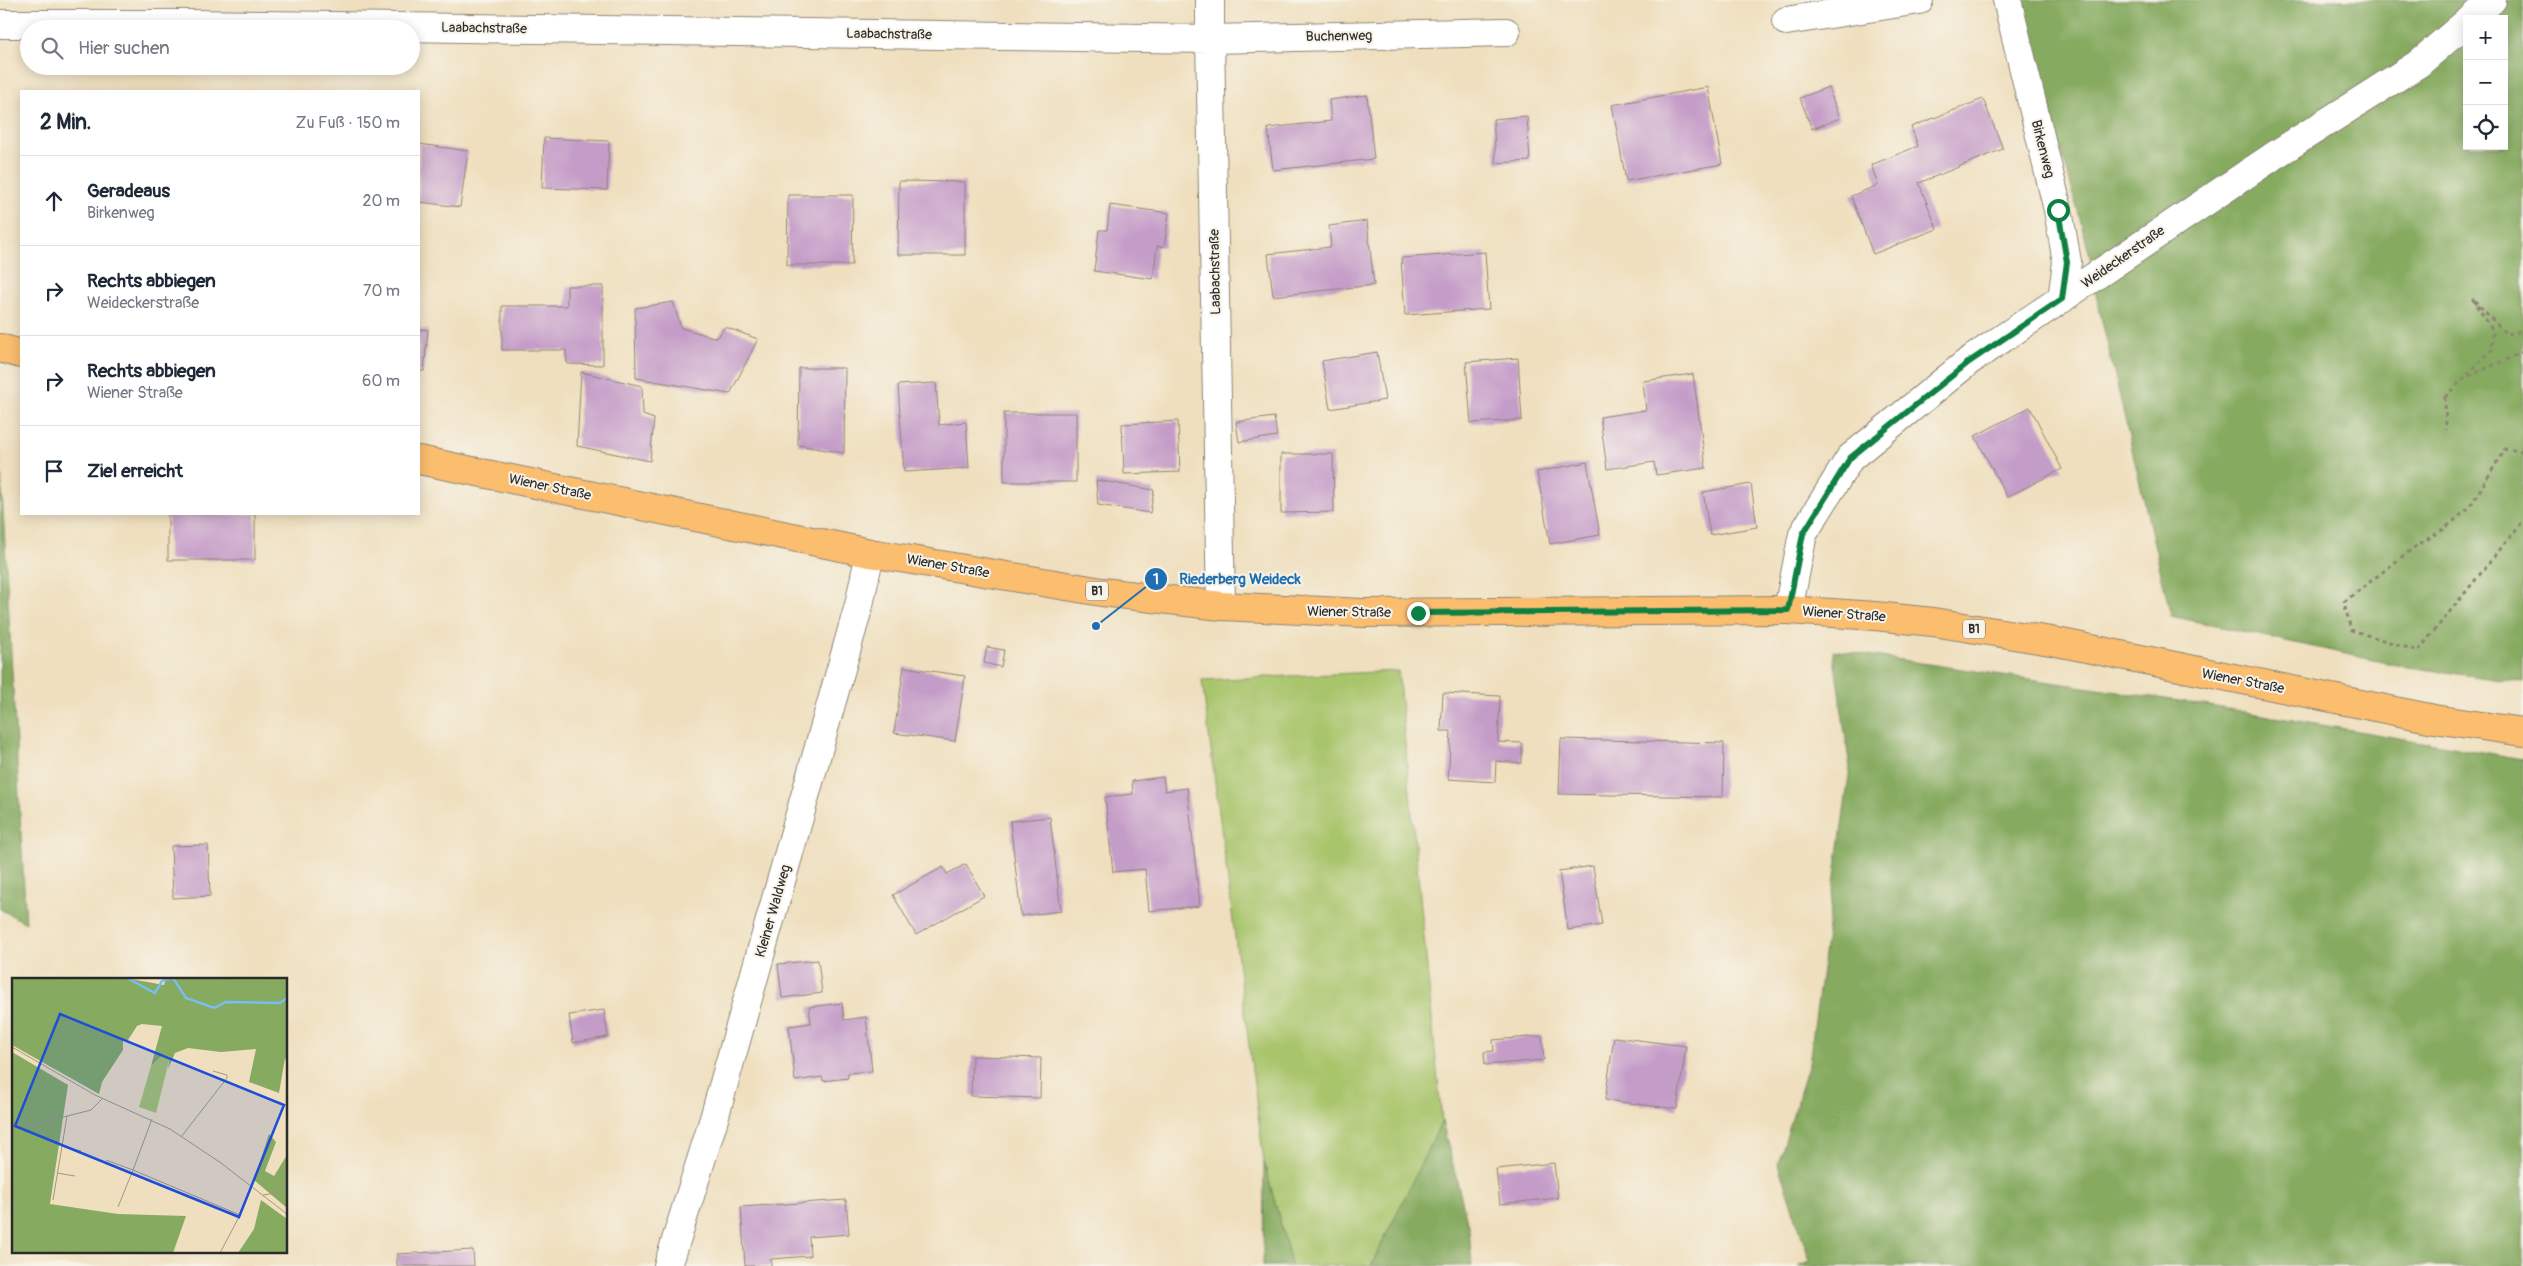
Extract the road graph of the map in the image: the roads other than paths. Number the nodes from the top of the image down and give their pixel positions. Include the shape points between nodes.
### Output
1 (1210, 0) edge
2 (1918, 0) edge
3 (2007, 0) edge
4 (2492, 0) edge
5 (2475, 15) edge
6 (1786, 21) dead end
7 (0, 24) edge
8 (20, 24) edge
9 (2463, 25) edge
10 (420, 27) edge
11 (1506, 32) dead end
12 (1210, 38) junction
13 (2062, 299) junction
14 (0, 348) edge
15 (20, 354) edge
16 (420, 460) edge
17 (870, 553) junction
18 (1221, 606) junction
19 (1788, 610) junction
20 (2523, 732) edge
21 (668, 1266) edge

1 - 12 street
2 - 6 street
3 - 13 street, Birkenweg via 2058,210 2067,262
4 - 5 street
7 - 8 street, Laabachstraße
9 - 13 street, Weideckerstraße via 2418,64 2270,158
10 - 12 street, Laabachstraße
11 - 12 street, Buchenweg
12 - 18 street, Laabachstraße
13 - 19 street, Weideckerstraße via 1969,362 1850,458 1803,534
14 - 15 main road
16 - 17 main road, Wiener Straße / B1
17 - 18 main road, Wiener Straße / B1 via 1102,592
17 - 21 street, Kleiner Waldweg via 859,605 713,1122
18 - 19 main road, Wiener Straße / B1 via 1363,613
19 - 20 main road, Wiener Straße / B1 via 1933,622 2057,642 2434,719

